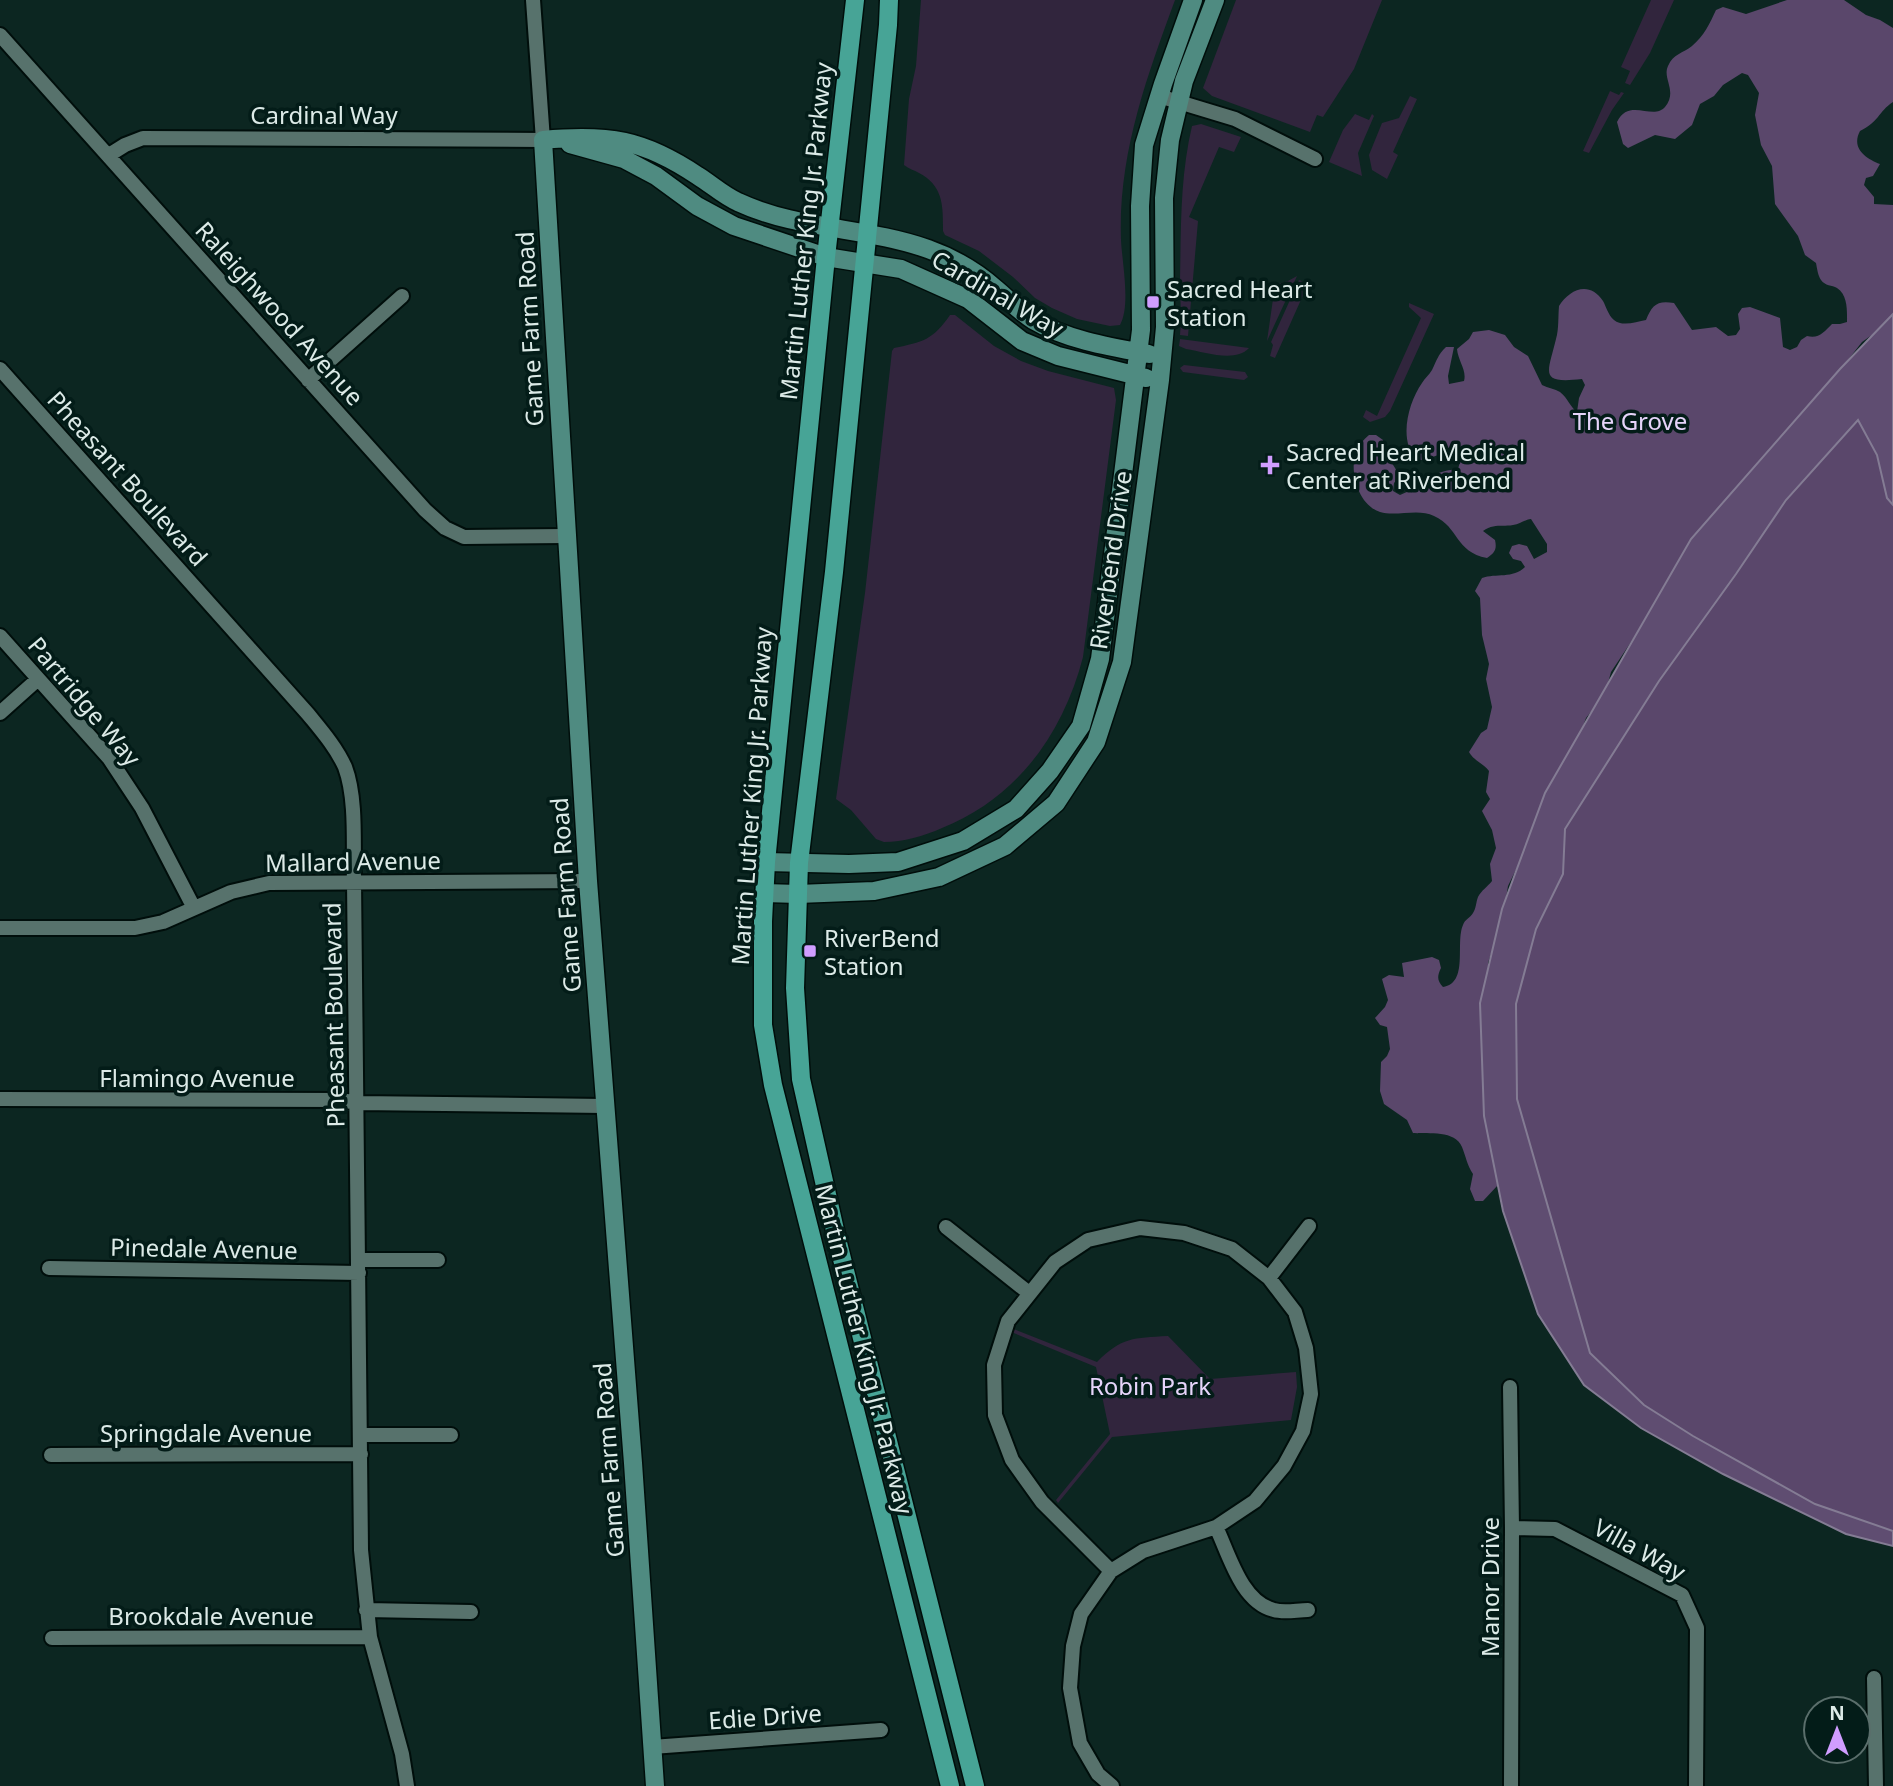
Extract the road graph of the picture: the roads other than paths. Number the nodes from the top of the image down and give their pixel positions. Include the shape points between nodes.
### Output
1 (533, 0) edge
2 (855, 0) edge
3 (888, 0) edge
4 (1193, 0) edge
5 (1215, 0) edge
6 (0, 35) edge
7 (1159, 96) junction
8 (1179, 103) junction
9 (543, 140) junction
10 (109, 155) junction
11 (1315, 159) dead end
12 (829, 226) junction
13 (868, 233) junction
14 (826, 257) junction
15 (864, 262) junction
16 (402, 296) dead end
17 (1138, 352) junction
18 (1162, 357) junction
19 (0, 369) edge
20 (1135, 376) junction
21 (308, 380) junction
22 (1160, 380) junction
23 (566, 536) junction
24 (0, 636) edge
25 (38, 679) junction
26 (0, 713) edge
27 (766, 862) junction
28 (799, 863) junction
29 (354, 881) junction
30 (588, 881) junction
31 (764, 893) junction
32 (798, 894) junction
33 (194, 908) junction
34 (0, 928) edge
35 (0, 1099) edge
36 (357, 1103) junction
37 (604, 1106) junction
38 (1309, 1226) dead end
39 (946, 1227) dead end
40 (438, 1260) dead end
41 (359, 1267) junction
42 (49, 1268) dead end
43 (1269, 1278) junction
44 (1029, 1293) junction
45 (1510, 1387) dead end
46 (361, 1435) junction
47 (451, 1435) dead end
48 (361, 1454) junction
49 (51, 1455) dead end
50 (1216, 1527) junction
51 (1512, 1528) junction
52 (1111, 1571) junction
53 (1308, 1609) dead end
54 (366, 1610) junction
55 (471, 1612) dead end
56 (370, 1637) junction
57 (52, 1638) dead end
58 (1874, 1678) dead end
59 (881, 1730) dead end
60 (652, 1747) junction
61 (407, 1786) edge
62 (656, 1786) edge
63 (950, 1786) edge
64 (975, 1786) edge
65 (1112, 1786) edge
66 (1511, 1786) edge
67 (1696, 1786) edge
68 (1876, 1786) edge

1 - 9 street, Game Farm Road
2 - 12 main road, Martin Luther King Jr. Parkway
3 - 13 main road, Martin Luther King Jr. Parkway
4 - 7 street, Riverbend Drive
5 - 8 street, Riverbend Drive
6 - 10 street, Raleighwood Avenue
7 - 8 street
7 - 17 street, Riverbend Drive via 1144,145
8 - 11 street via 1235,119
8 - 18 street, Riverbend Drive via 1164,198
9 - 10 street, Cardinal Way via 143,138
9 - 12 street, Cardinal Way via 620,139 657,151 736,201 784,220
9 - 14 street, Cardinal Way via 624,159 734,226
9 - 23 street, Game Farm Road
10 - 21 street, Raleighwood Avenue
12 - 13 street, Cardinal Way
12 - 14 main road, Martin Luther King Jr. Parkway
13 - 15 main road, Martin Luther King Jr. Parkway
13 - 17 street, Cardinal Way via 927,248 964,265 1031,319 1056,332
14 - 15 street, Cardinal Way
14 - 27 main road, Martin Luther King Jr. Parkway
15 - 20 street, Cardinal Way via 901,269 968,299 1022,341 1058,356
15 - 28 main road, Martin Luther King Jr. Parkway via 834,572
16 - 21 street
17 - 18 street, Cardinal Way
17 - 20 street, Riverbend Drive
18 - 22 street, Riverbend Drive
19 - 29 street, Pheasant Boulevard via 328,738 351,789
20 - 22 street, Cardinal Way
20 - 28 street, Riverbend Drive via 1100,659 1081,726 1050,771 1016,809 963,841 898,862
21 - 23 street, Raleighwood Avenue via 445,528 464,537
22 - 32 street, Riverbend Drive via 1122,662 1096,741 1056,803 1005,846 939,877 874,891
23 - 30 street, Game Farm Road
24 - 25 street, Partridge Way
25 - 26 street
25 - 33 street, Partridge Way via 109,758 142,808
27 - 28 street, Riverbend Drive
27 - 31 main road, Martin Luther King Jr. Parkway
28 - 32 main road, Martin Luther King Jr. Parkway
29 - 30 street, Mallard Avenue
29 - 33 street, Mallard Avenue via 269,883
29 - 36 street, Pheasant Boulevard
30 - 37 street, Game Farm Road
31 - 32 street, Riverbend Drive
31 - 63 main road, Martin Luther King Jr. Parkway via 763,1025 773,1085
32 - 64 main road, Martin Luther King Jr. Parkway via 794,988 802,1079 837,1239
33 - 34 street, Mallard Avenue via 135,928
35 - 36 street, Flamingo Avenue
36 - 37 street, Flamingo Avenue
36 - 41 street, Pheasant Boulevard
37 - 60 street, Game Farm Road
38 - 43 street
39 - 44 street
40 - 41 street, Pinedale Avenue
41 - 42 street, Pinedale Avenue
41 - 46 street, Pheasant Boulevard
43 - 44 street via 1232,1249 1184,1233 1140,1228 1088,1240 1055,1262
43 - 50 street via 1295,1312 1306,1348 1311,1394 1303,1431 1284,1466 1255,1501
44 - 52 street via 1008,1321 994,1365 995,1415 1012,1460 1042,1502
45 - 51 street, Manor Drive
46 - 47 street
46 - 48 street, Pheasant Boulevard
48 - 49 street, Springdale Avenue
48 - 54 street, Pheasant Boulevard
50 - 52 street via 1143,1551
50 - 53 street via 1242,1584 1261,1605 1276,1611
51 - 66 street, Manor Drive
51 - 67 street, Villa Way via 1555,1529 1682,1595 1697,1628
52 - 65 street via 1082,1614 1073,1646 1070,1688 1080,1743 1098,1774
54 - 55 street
54 - 56 street, Pheasant Boulevard
56 - 57 street, Brookdale Avenue
56 - 61 street, Pheasant Boulevard
58 - 68 street
59 - 60 street, Edie Drive
60 - 62 street, Game Farm Road

